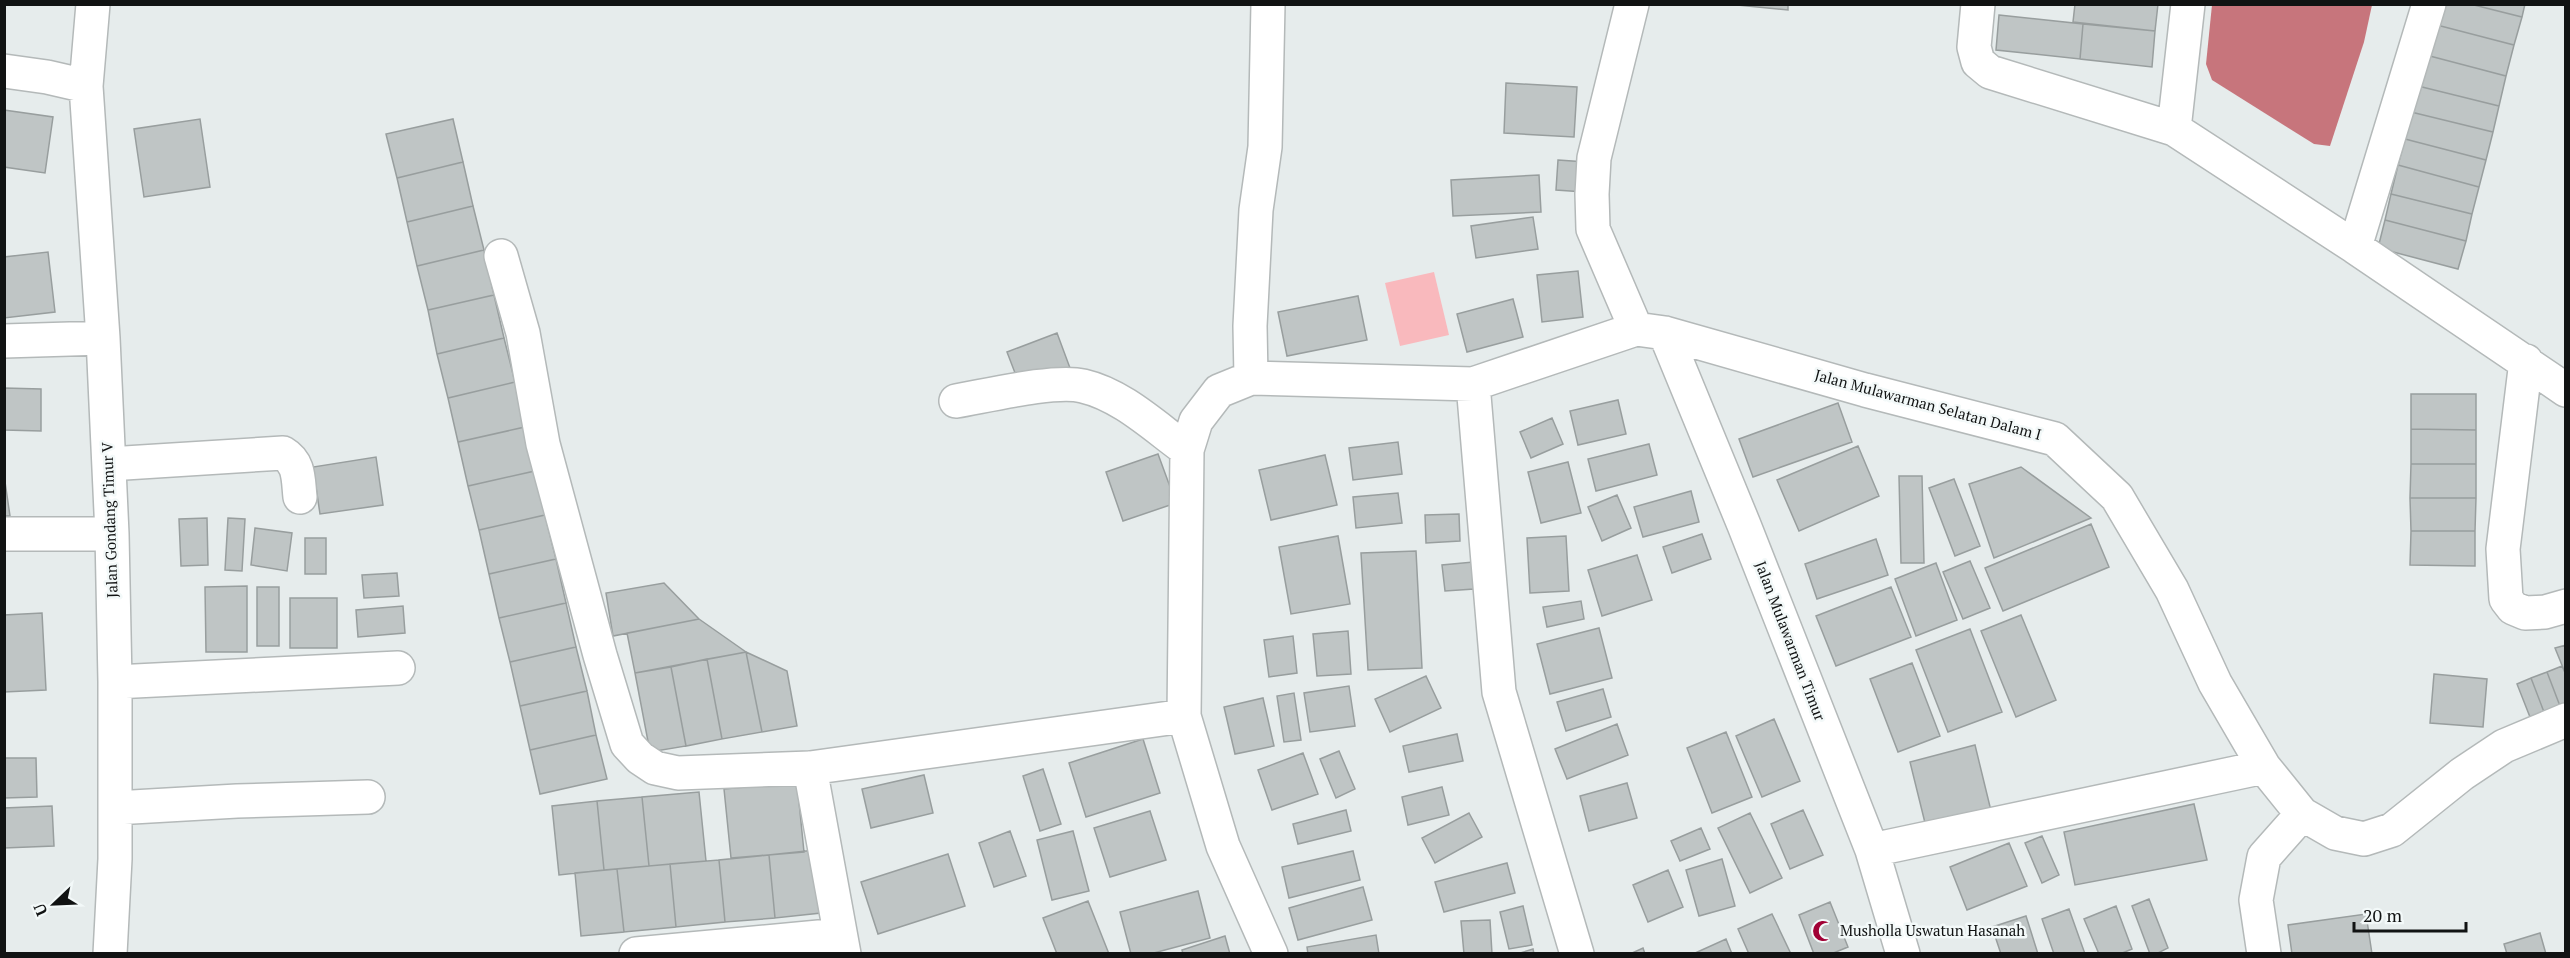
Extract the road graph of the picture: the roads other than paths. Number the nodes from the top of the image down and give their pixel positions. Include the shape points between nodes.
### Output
1 (93, 4) edge
2 (1268, 4) edge
3 (1632, 4) edge
4 (1978, 4) edge
5 (2188, 4) edge
6 (2429, 4) edge
7 (4, 71) edge
8 (86, 86) junction
9 (2174, 129) junction
10 (2355, 247) junction
11 (501, 256) dead end
12 (1651, 331) junction
13 (103, 338) junction
14 (4, 341) edge
15 (2526, 361) junction
16 (1251, 378) junction
17 (1473, 384) junction
18 (2565, 390) edge
19 (956, 401) dead end
20 (1187, 450) junction
21 (109, 464) junction
22 (300, 497) dead end
23 (4, 534) edge
24 (112, 534) junction
25 (2565, 606) edge
26 (398, 668) dead end
27 (115, 682) junction
28 (1184, 716) junction
29 (2565, 720) edge
30 (2264, 767) junction
31 (810, 768) junction
32 (368, 797) dead end
33 (115, 808) junction
34 (2302, 814) junction
35 (1872, 850) junction
36 (842, 944) edge
37 (110, 954) edge
38 (636, 954) edge
39 (1271, 954) edge
40 (1577, 954) edge
41 (1903, 954) edge
42 (2264, 954) edge

1 - 8 street, Jalan Gondang Timur V
2 - 16 street via 1264,147 1256,210 1250,326
3 - 12 street, Jalan Mulawarman Timur via 1594,158 1593,229
4 - 9 street via 1974,46 1978,62 1990,72
5 - 9 street
6 - 10 street
7 - 8 street
8 - 13 street, Jalan Gondang Timur V
9 - 10 street
10 - 15 street
11 - 31 street via 523,333 543,444 627,744 655,768 678,773
12 - 17 street
12 - 30 street, Jalan Mulawarman Selatan Dalam I via 2055,439 2117,496 2172,590 2215,683
12 - 35 street, Jalan Mulawarman Timur via 1744,525
13 - 14 street
13 - 21 street, Jalan Gondang Timur V
15 - 18 street
15 - 25 street via 2503,549 2506,599 2524,613
16 - 17 street
16 - 20 street via 1219,391 1196,421
17 - 40 street via 1499,692
19 - 20 street via 1080,385 1118,400
20 - 28 street
21 - 22 street via 283,453 292,458 297,469
21 - 24 street, Jalan Gondang Timur V
23 - 24 street
24 - 27 street, Jalan Gondang Timur V
26 - 27 street
27 - 33 street, Jalan Gondang Timur V
28 - 31 street
28 - 39 street via 1223,846
29 - 34 street via 2504,746 2392,830 2364,839 2335,833
30 - 34 street, Jalan Mulawarman Selatan Dalam I
30 - 35 street
31 - 36 street
32 - 33 street
33 - 37 street, Jalan Gondang Timur V
34 - 42 street via 2264,858 2256,900
35 - 41 street, Jalan Mulawarman Timur
36 - 38 street

